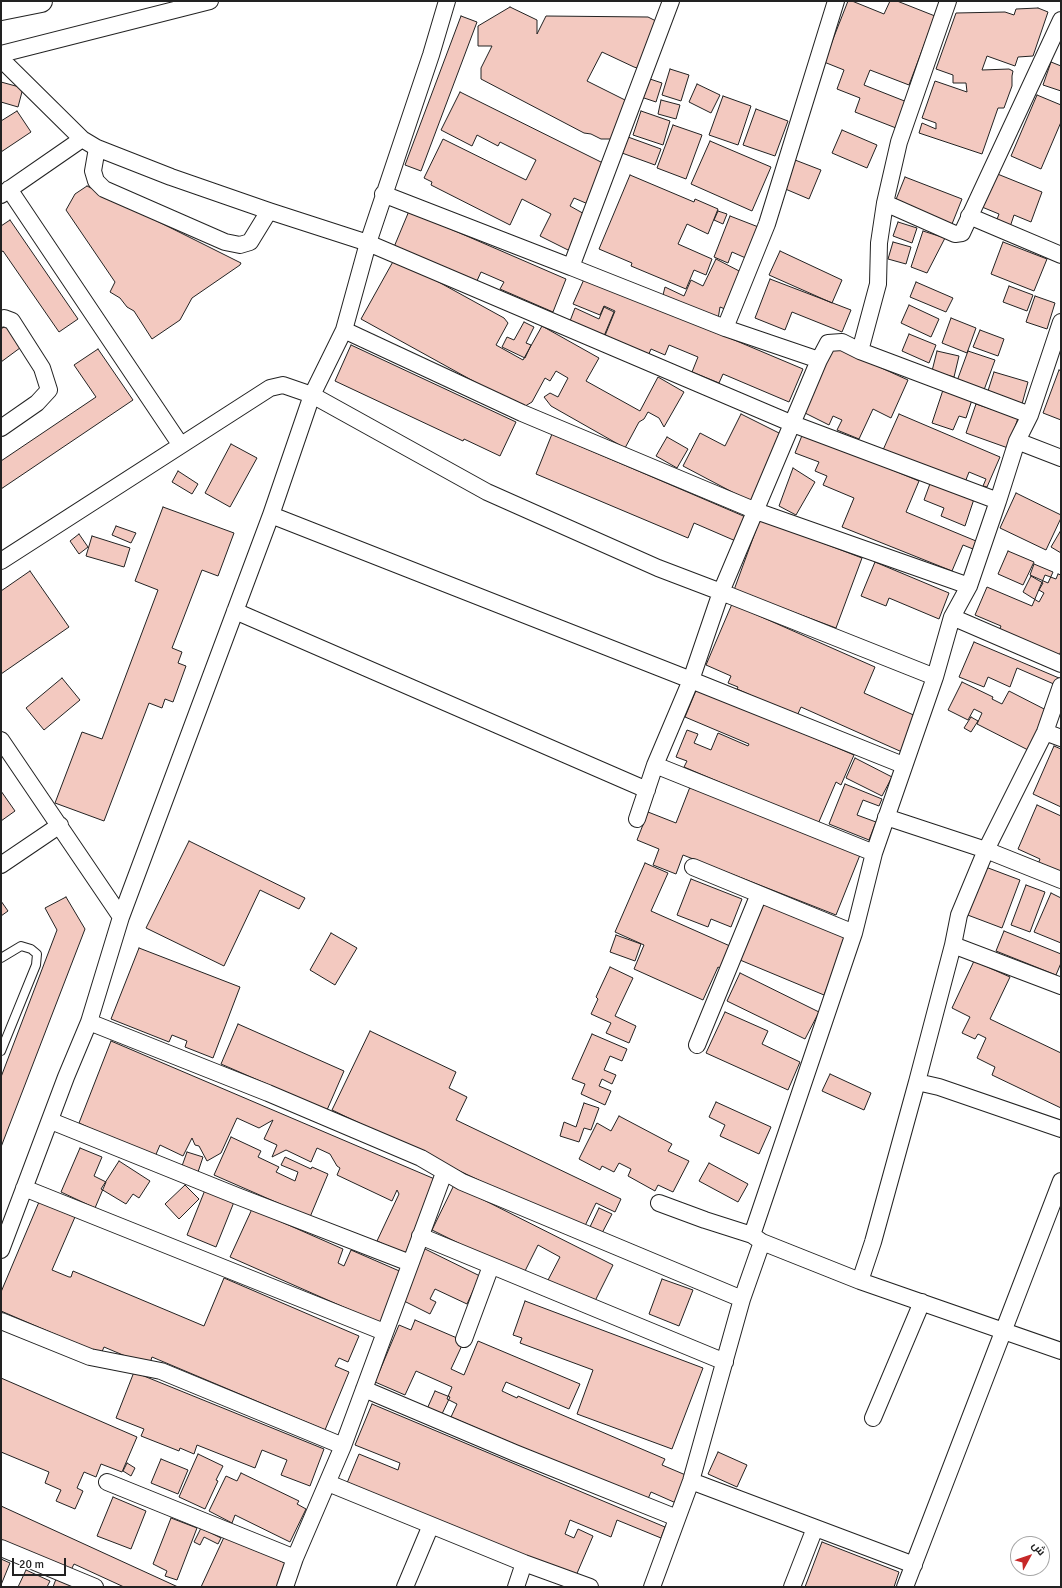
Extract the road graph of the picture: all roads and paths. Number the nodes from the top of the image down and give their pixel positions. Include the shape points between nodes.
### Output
1 (41, 1) edge
2 (210, 1) edge
3 (447, 1) edge
4 (672, 1) edge
5 (836, 1) edge
6 (948, 1) edge
7 (1, 9) edge
8 (1061, 20) edge
9 (1, 54) edge
10 (1, 59) edge
11 (82, 139) junction
12 (98, 148) junction
13 (5, 192) edge
14 (383, 194) junction
15 (885, 203) junction
16 (269, 211) junction
17 (969, 216) junction
18 (368, 243) junction
19 (1061, 255) edge
20 (572, 267) junction
21 (1, 319) edge
22 (1061, 322) edge
23 (725, 328) junction
24 (344, 330) junction
25 (860, 351) junction
26 (819, 360) junction
27 (312, 395) junction
28 (1030, 415) junction
29 (793, 424) junction
30 (1, 428) edge
31 (1017, 441) junction
32 (180, 444) junction
33 (1061, 458) edge
34 (998, 501) junction
35 (756, 510) junction
36 (271, 515) junction
37 (1, 560) edge
38 (969, 586) junction
39 (722, 592) junction
40 (235, 611) junction
41 (952, 617) junction
42 (1061, 664) edge
43 (935, 677) junction
44 (691, 680) junction
45 (1061, 686) edge
46 (1045, 732) junction
47 (1061, 738) edge
48 (1, 740) edge
49 (655, 765) junction
50 (903, 766) junction
51 (647, 790) junction
52 (886, 817) junction
53 (637, 819) dead end
54 (60, 825) junction
55 (986, 850) junction
56 (874, 853) junction
57 (1, 865) edge
58 (692, 867) dead end
59 (1061, 880) edge
60 (759, 894) junction
61 (121, 917) junction
62 (854, 933) junction
63 (953, 946) junction
64 (1, 958) edge
65 (1061, 986) edge
66 (89, 1022) junction
67 (697, 1044) dead end
68 (1, 1051) edge
69 (917, 1082) junction
70 (50, 1120) junction
71 (1061, 1129) edge
72 (444, 1172) junction
73 (1061, 1181) edge
74 (24, 1188) junction
75 (659, 1203) dead end
76 (420, 1236) junction
77 (757, 1238) junction
78 (1, 1246) edge
79 (410, 1263) junction
80 (491, 1266) junction
81 (860, 1281) junction
82 (742, 1299) junction
83 (922, 1302) junction
84 (1, 1321) edge
85 (1003, 1331) junction
86 (384, 1332) junction
87 (464, 1339) dead end
88 (1061, 1351) edge
89 (725, 1362) junction
90 (364, 1389) junction
91 (873, 1418) dead end
92 (343, 1446) junction
93 (691, 1481) junction
94 (107, 1482) dead end
95 (328, 1483) junction
96 (677, 1518) junction
97 (431, 1525) junction
98 (815, 1528) junction
99 (1, 1548) edge
100 (296, 1558) junction
101 (524, 1563) junction
102 (914, 1565) junction
103 (95, 1587) edge
104 (285, 1587) edge
105 (405, 1587) edge
106 (516, 1587) edge
107 (590, 1587) edge
108 (652, 1587) edge
109 (792, 1587) edge
110 (905, 1587) edge

1 - 7 main road
2 - 9 street
3 - 14 street
4 - 20 street
5 - 23 street via 767,224
6 - 15 street via 899,142
8 - 17 street
10 - 11 street
11 - 12 street
11 - 13 street
12 - 16 street
12 - 16 street via 93,171 96,181 104,189 225,242 240,245 250,242
13 - 32 street
14 - 18 street
14 - 20 street
15 - 17 street via 956,234 962,233
15 - 25 street via 878,284
16 - 18 street
17 - 19 street
18 - 24 street
18 - 29 street
20 - 23 street
21 - 30 street via 12,321 42,368 49,390 37,403
22 - 28 street
23 - 26 street
24 - 27 street
24 - 35 street via 522,413
25 - 26 street via 842,342 828,343
25 - 28 street
26 - 29 street
27 - 32 street via 283,385 270,388
27 - 36 street
27 - 39 street via 487,492 658,568
28 - 31 street
29 - 34 street
29 - 35 street
31 - 33 street
31 - 34 street
32 - 37 street
34 - 38 street
35 - 38 street
35 - 39 street
36 - 40 street
36 - 44 street
38 - 41 street
39 - 43 street
39 - 44 street
40 - 51 street
40 - 61 street
41 - 42 street
41 - 43 street
43 - 50 street
44 - 49 street
44 - 50 street
45 - 46 street
46 - 47 street
46 - 55 street
48 - 54 street
49 - 51 street
49 - 56 street
50 - 52 street
51 - 53 street
52 - 55 street
52 - 56 street
54 - 57 street
54 - 61 street
55 - 59 street
55 - 63 street via 959,915
56 - 62 street
58 - 60 street
60 - 62 street
60 - 67 street
61 - 66 street
62 - 77 street
63 - 65 street
63 - 69 street
64 - 68 lane via 21,946 32,948 37,954 36,965
66 - 70 street
66 - 72 street via 268,1093 421,1158
69 - 71 street via 939,1087
69 - 81 street
70 - 74 street
70 - 79 street
72 - 76 street
72 - 82 street via 462,1182
73 - 85 street
74 - 78 street
74 - 86 street
75 - 77 street
76 - 79 street
76 - 80 street
77 - 81 street
77 - 82 street
79 - 86 street
80 - 87 street
80 - 89 street
81 - 83 street
82 - 89 street
83 - 85 street
83 - 91 street
84 - 92 street via 90,1357 161,1371
85 - 88 street
85 - 102 street
86 - 90 street
89 - 93 street
90 - 92 street
90 - 96 street via 514,1454
92 - 95 street
93 - 96 street
93 - 98 street
94 - 100 street
95 - 97 street
95 - 100 street
96 - 108 street
97 - 101 street
97 - 105 street
98 - 102 street
98 - 109 street
99 - 103 street
100 - 104 street
101 - 106 street
101 - 107 street
102 - 110 street

